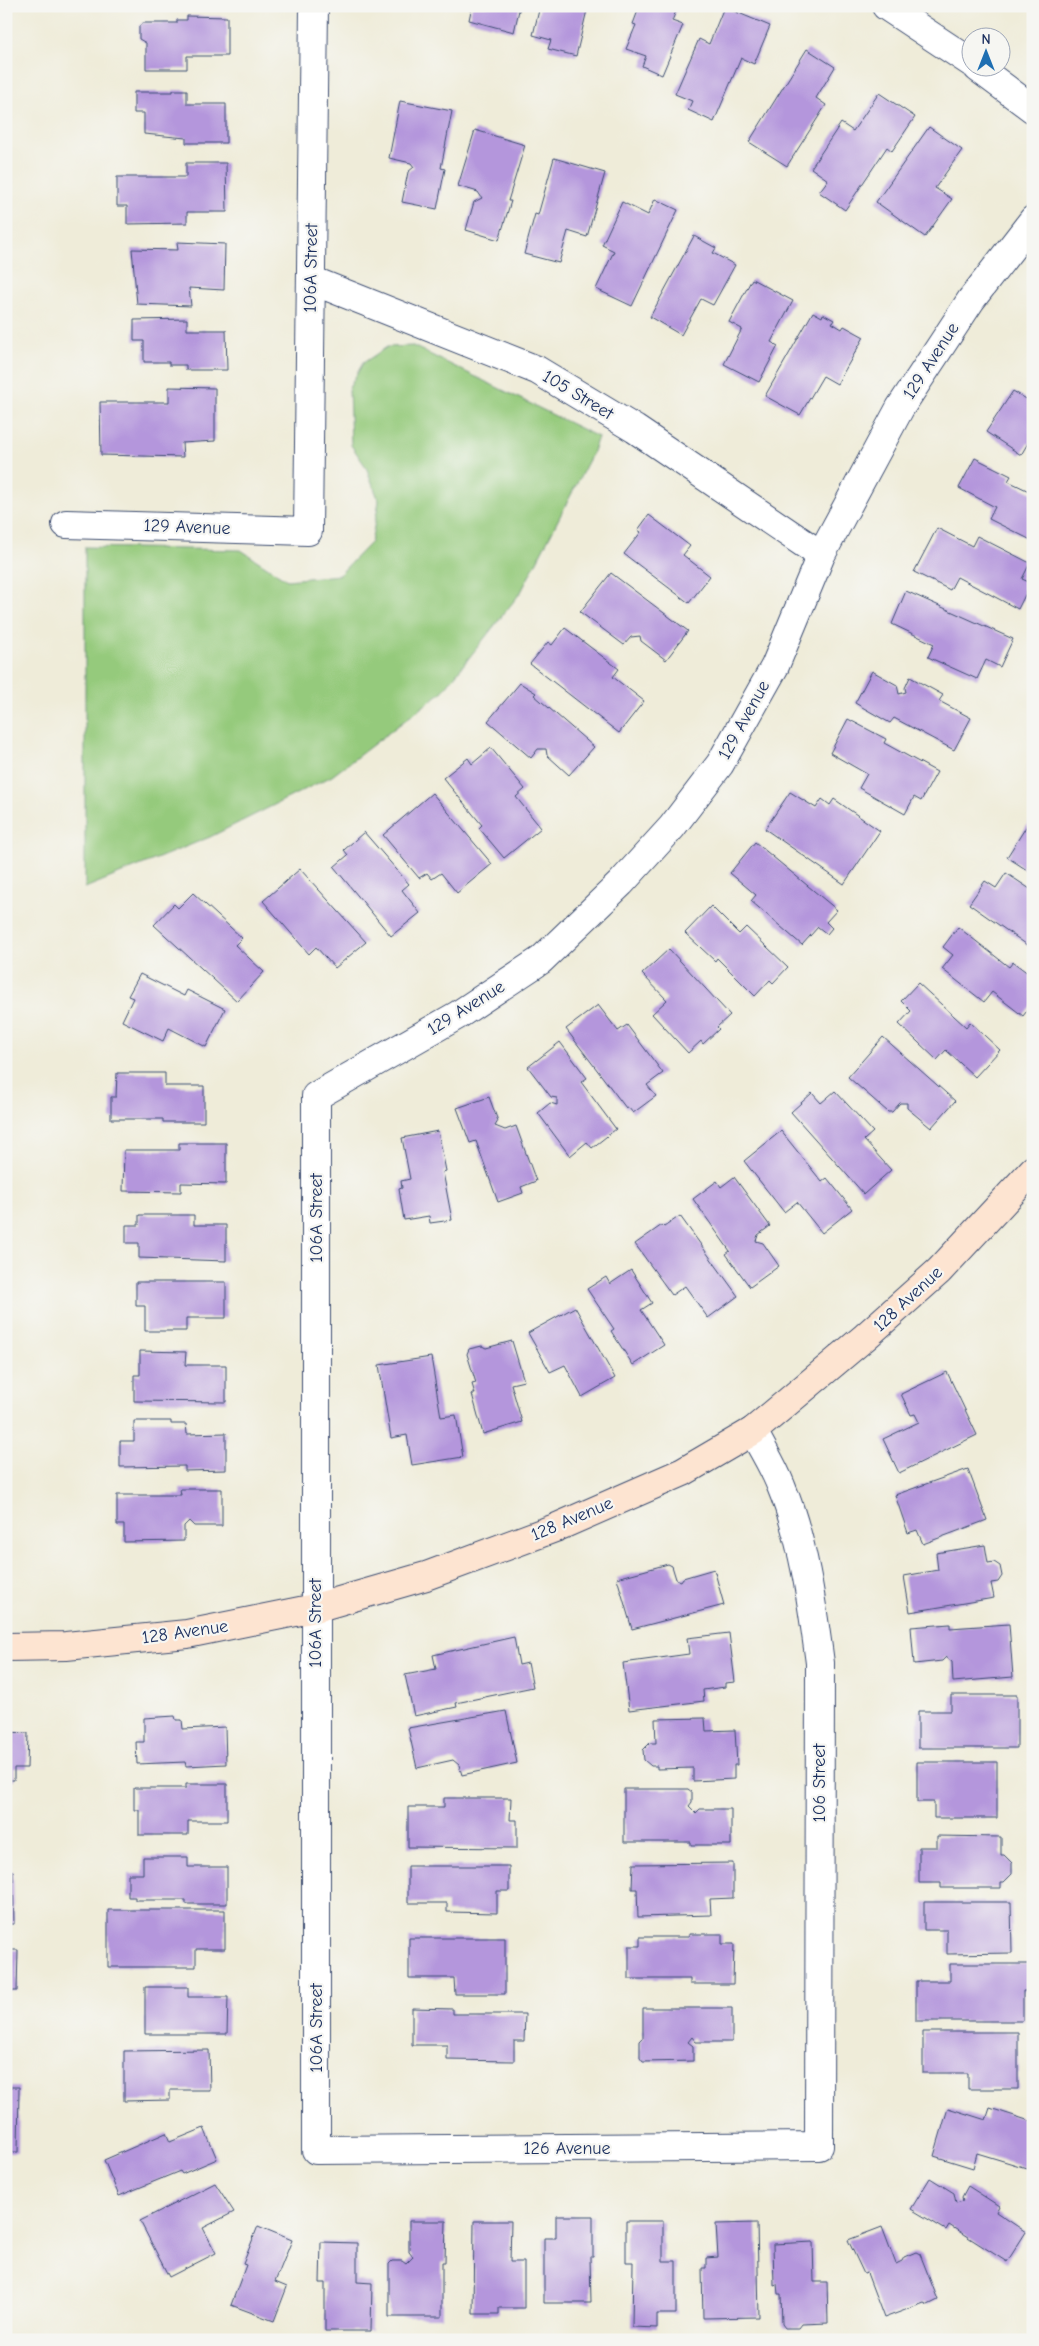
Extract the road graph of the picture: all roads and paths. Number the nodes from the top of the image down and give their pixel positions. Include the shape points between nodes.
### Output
1 (314, 6) edge
2 (886, 6) edge
3 (962, 55) edge
4 (991, 78) edge
5 (1033, 109) edge
6 (1033, 220) edge
7 (311, 280) junction
8 (66, 524) dead end
9 (308, 531) joint
10 (821, 556) junction
11 (316, 1096) joint
12 (1033, 1170) edge
13 (753, 1431) junction
14 (315, 1608) junction
15 (6, 1647) edge
16 (819, 2146) joint
17 (316, 2150) joint

1 - 7 street, 106A Street
2 - 3 street
4 - 5 street
6 - 10 street, 129 Avenue via 971,300 900,408
7 - 9 street, 106A Street
7 - 10 street, 105 Street via 537,370 635,429
8 - 9 street, 129 Avenue
10 - 11 street, 129 Avenue via 775,666 720,764 672,827 620,883 542,960 458,1015
11 - 14 street, 106A Street
12 - 13 street, 128 Avenue via 939,1271
13 - 14 street, 128 Avenue via 683,1472 555,1528 426,1576
13 - 16 street, 106 Street via 781,1484 794,1521 813,1610 820,1663
14 - 15 street, 128 Avenue via 187,1634 66,1646
14 - 17 street, 106A Street
16 - 17 street, 126 Avenue

